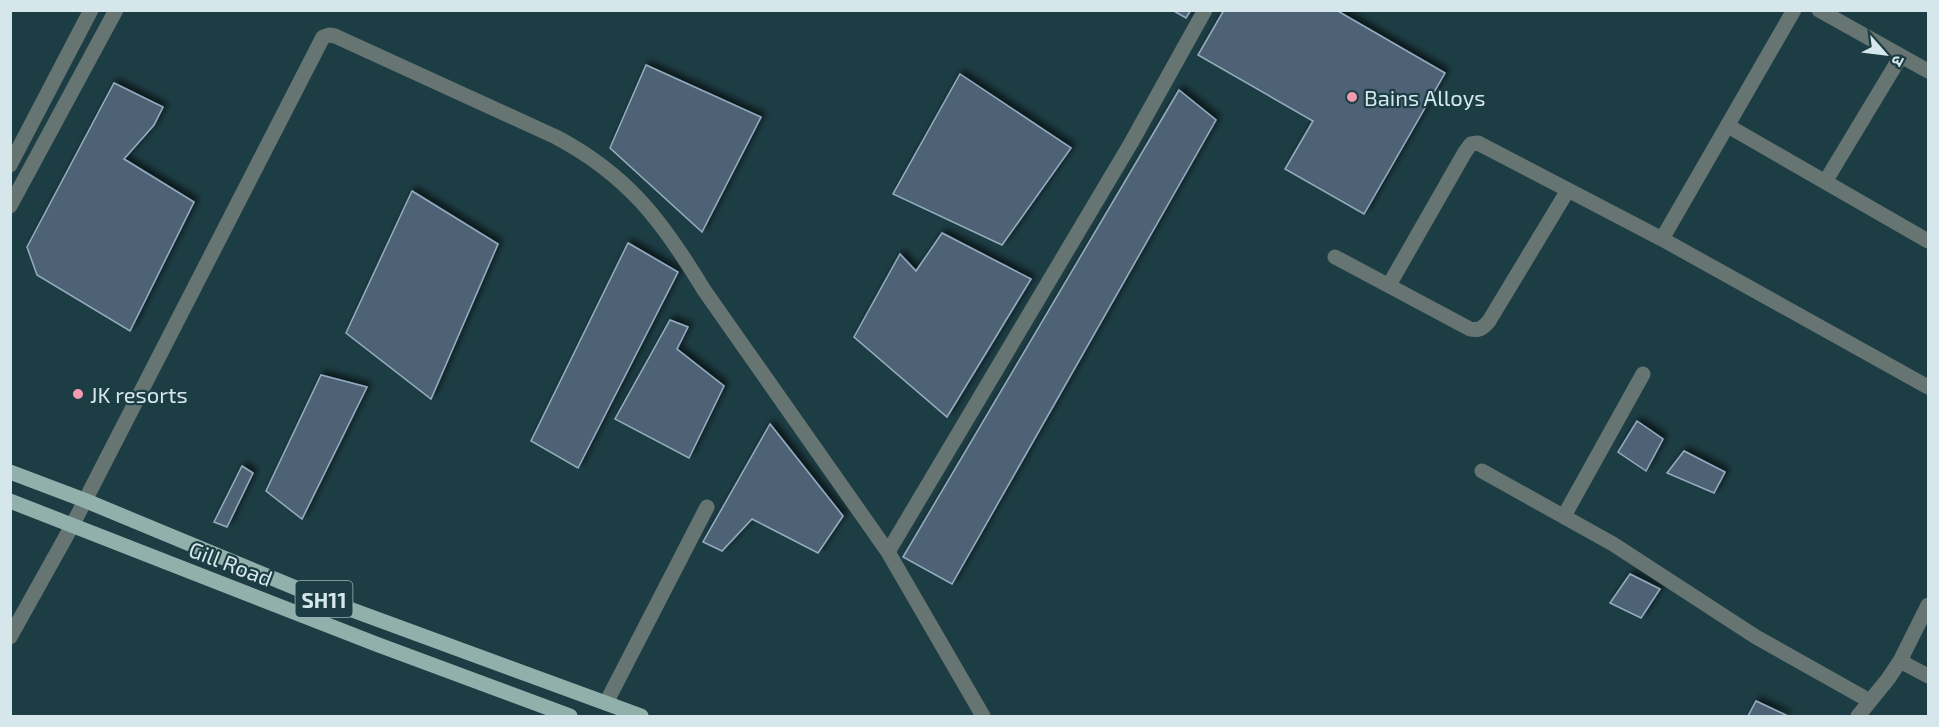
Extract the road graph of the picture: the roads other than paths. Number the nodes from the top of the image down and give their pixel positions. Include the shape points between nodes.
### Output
1 (91, 10) edge
2 (116, 10) edge
3 (1205, 10) edge
4 (1794, 10) edge
5 (1819, 10) edge
6 (1901, 56) junction
7 (1929, 71) edge
8 (48, 93) junction
9 (67, 103) junction
10 (1728, 126) junction
11 (10, 165) edge
12 (1825, 182) junction
13 (1568, 190) junction
14 (10, 206) edge
15 (1926, 236) edge
16 (1662, 239) junction
17 (1335, 257) dead end
18 (1389, 285) junction
19 (1643, 374) dead end
20 (1929, 387) edge
21 (1482, 471) dead end
22 (10, 472) edge
23 (84, 500) junction
24 (10, 501) edge
25 (707, 507) dead end
26 (1564, 516) junction
27 (73, 524) junction
28 (888, 552) junction
29 (1929, 606) edge
30 (10, 637) edge
31 (1899, 661) junction
32 (1929, 676) edge
33 (1870, 701) junction
34 (606, 703) junction
35 (570, 717) edge
36 (641, 717) edge
37 (983, 717) edge
38 (1858, 717) edge

1 - 8 street
2 - 9 street
3 - 28 street via 1131,143
4 - 10 street
5 - 6 street
6 - 7 street
6 - 12 street
8 - 9 street
8 - 11 street
9 - 14 street
10 - 12 street
10 - 16 street
12 - 15 street
13 - 16 street
13 - 18 street via 1483,328 1470,330
13 - 18 street via 1479,143 1471,144
16 - 20 street
17 - 18 street
19 - 26 street
21 - 26 street
22 - 23 main road, SH11
23 - 27 street
23 - 28 street via 318,45 329,35 556,137 605,167 634,192 662,225
23 - 34 main road, SH11 via 325,600
24 - 27 main road, Gill Road / SH11
25 - 34 street
26 - 33 street via 1638,559 1756,637
27 - 30 street
27 - 35 main road, Gill Road / SH11
28 - 37 street
29 - 31 street
31 - 32 street
31 - 33 street
33 - 38 street
34 - 36 main road, SH11

